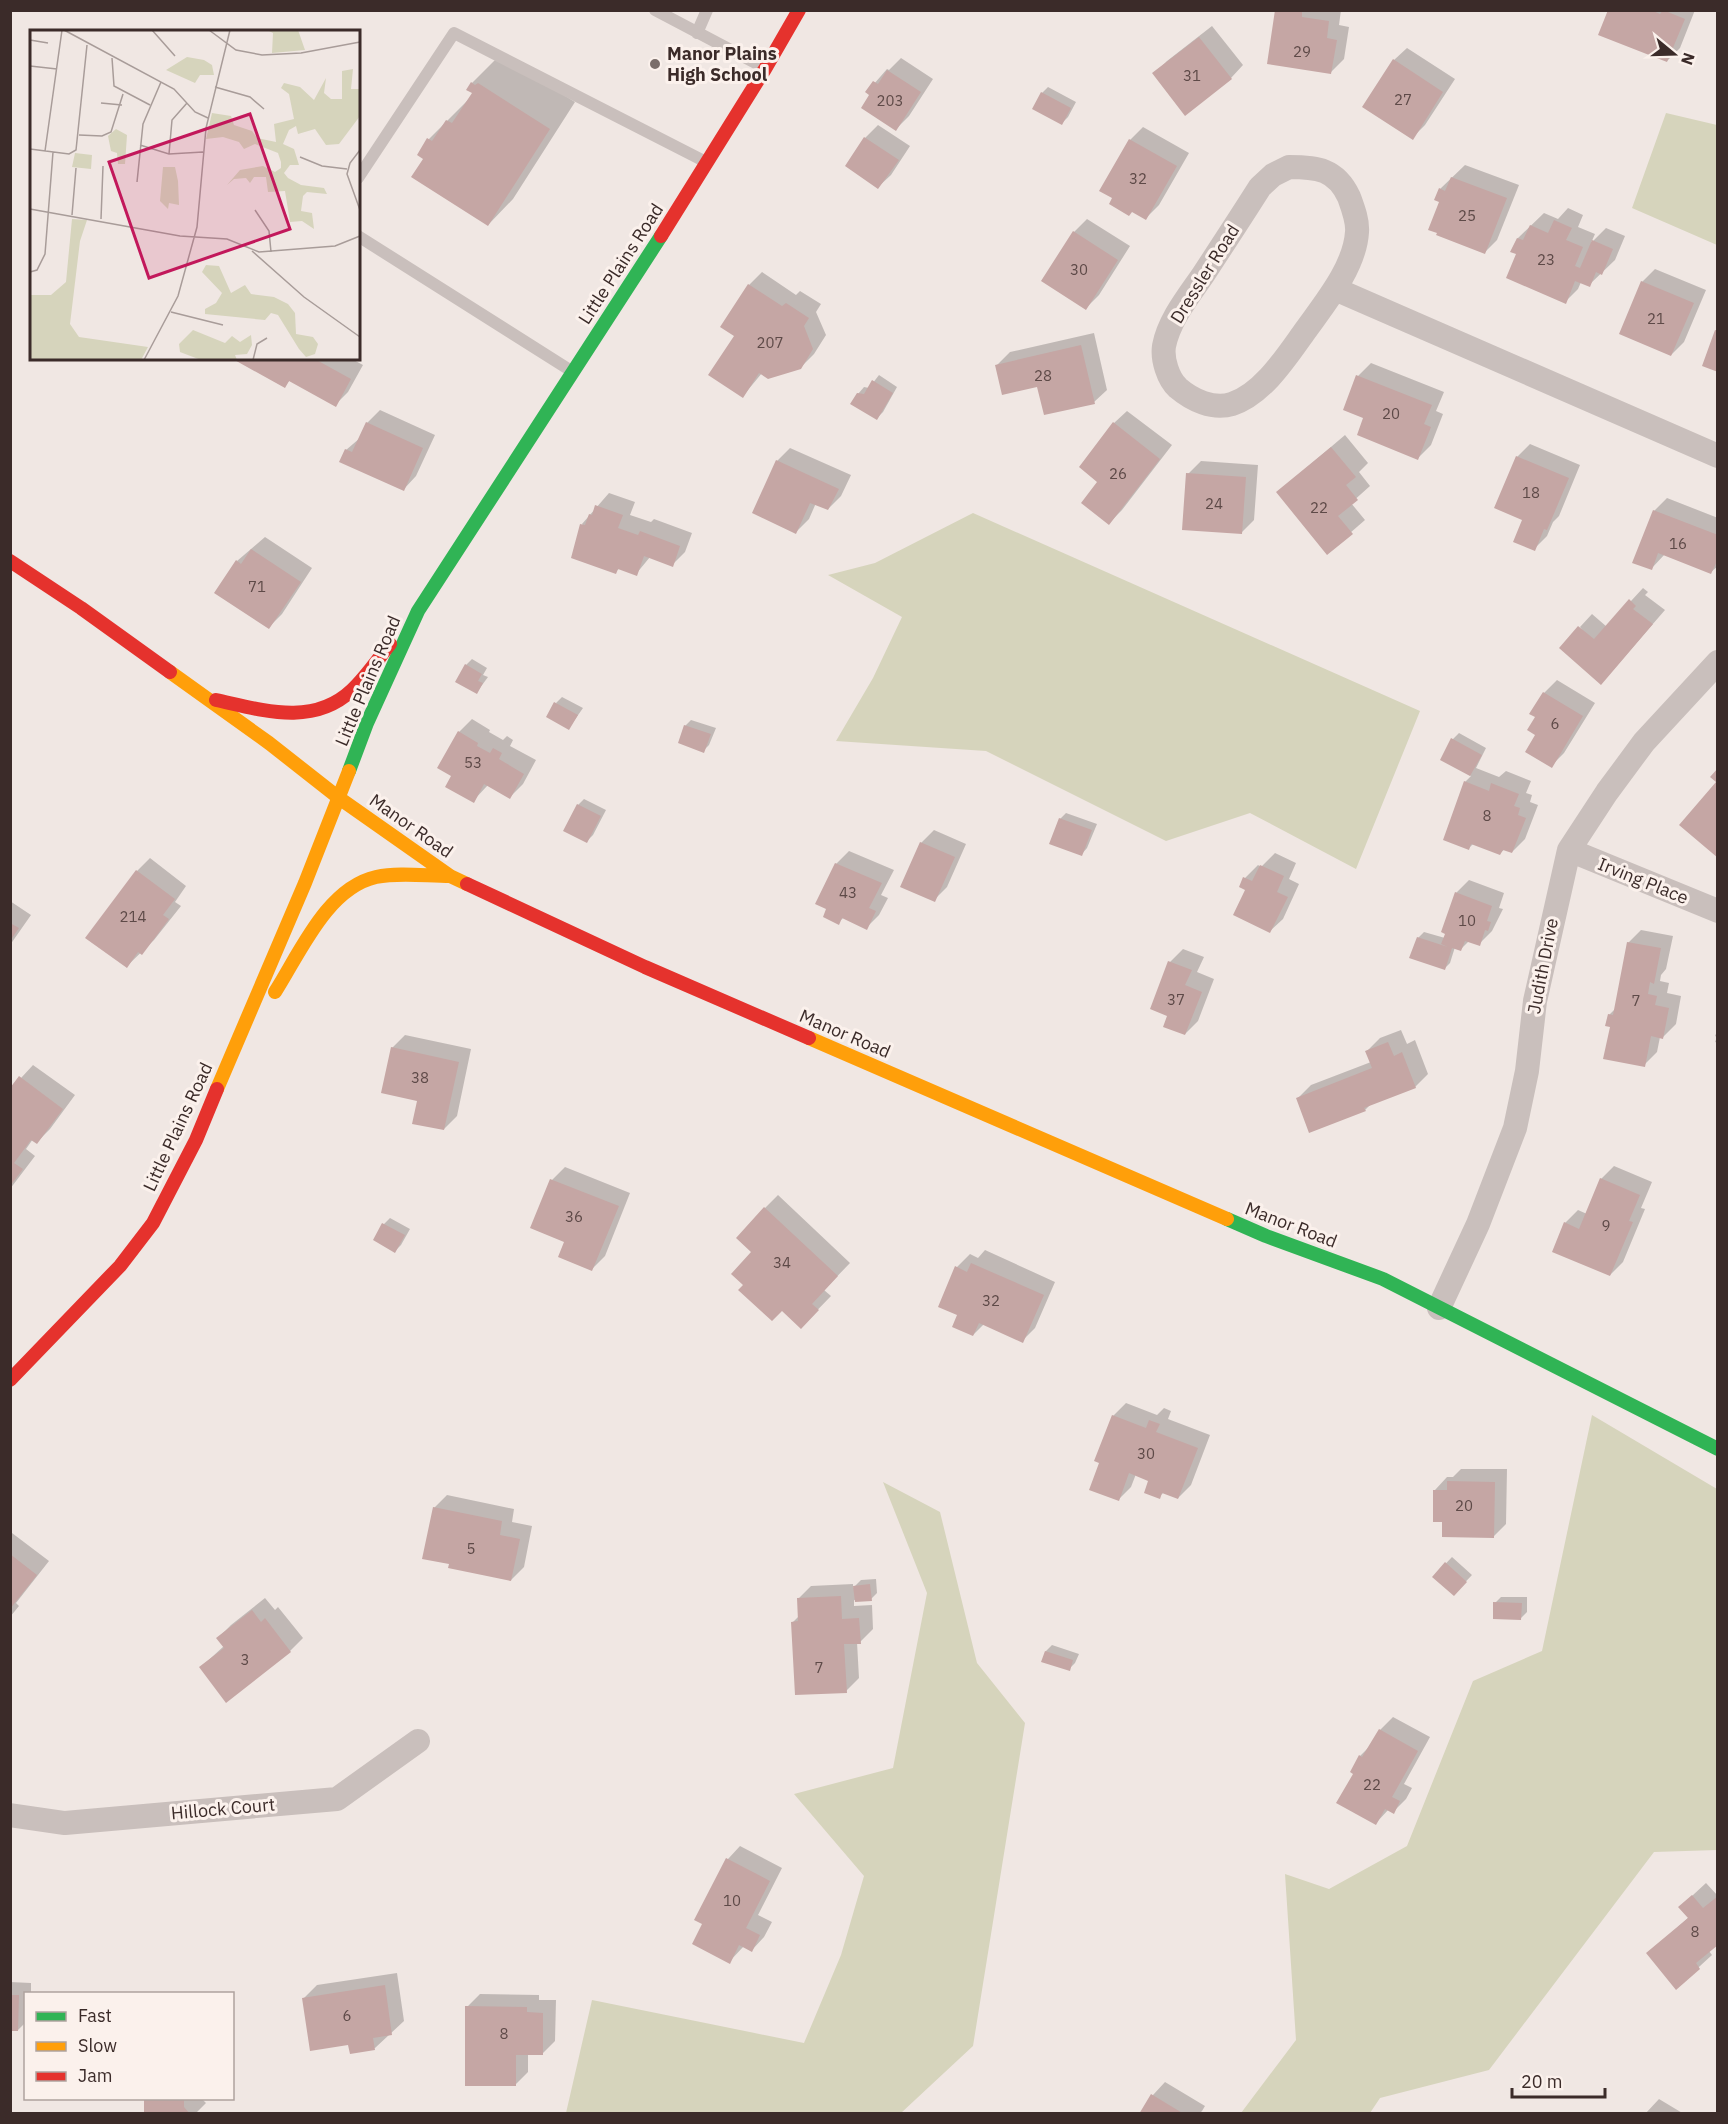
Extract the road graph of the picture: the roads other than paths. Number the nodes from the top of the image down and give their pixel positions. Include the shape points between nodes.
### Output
1 (655, 10) edge
2 (707, 10) edge
3 (799, 10) edge
4 (698, 33) junction
5 (765, 69) junction
6 (707, 163) junction
7 (360, 175) edge
8 (360, 237) edge
9 (1335, 289) junction
10 (573, 372) junction
11 (1718, 456) edge
12 (10, 561) edge
13 (418, 611) junction
14 (1718, 662) edge
15 (205, 698) junction
16 (339, 798) junction
17 (1569, 850) junction
18 (450, 876) junction
19 (1718, 911) edge
20 (231, 1055) junction
21 (1439, 1308) junction
22 (10, 1380) edge
23 (1718, 1449) edge
24 (418, 1741) dead end
25 (10, 1815) edge

1 - 4 lane
2 - 4 lane
3 - 5 street, Little Plains Road
4 - 5 lane
5 - 6 street, Little Plains Road
6 - 7 lane via 454,33
6 - 10 street, Little Plains Road
8 - 10 lane
9 - 9 street, Dressler Road via 1279,367 1247,397 1230,405 1209,405 1176,386 1166,366 1164,347 1174,319 1260,187 1289,167 1328,172 1344,187 1354,208 1358,231
9 - 11 street
10 - 13 street, Little Plains Road
12 - 15 street, Manor Road
13 - 15 street via 352,691 314,713 286,714
13 - 16 street, Little Plains Road via 367,723
14 - 17 street, Judith Drive via 1644,742
15 - 16 street, Manor Road
16 - 18 street, Manor Road
16 - 20 street, Little Plains Road
17 - 19 street, Irving Place
17 - 21 street, Judith Drive via 1535,1001 1515,1128 1478,1224
18 - 20 street via 375,877 352,885 329,907
18 - 21 street, Manor Road via 645,967 1266,1236 1383,1279
20 - 22 street, Little Plains Road via 196,1140 153,1223 120,1266
21 - 23 street, Manor Road
24 - 25 street, Hillock Court via 337,1799 65,1823

